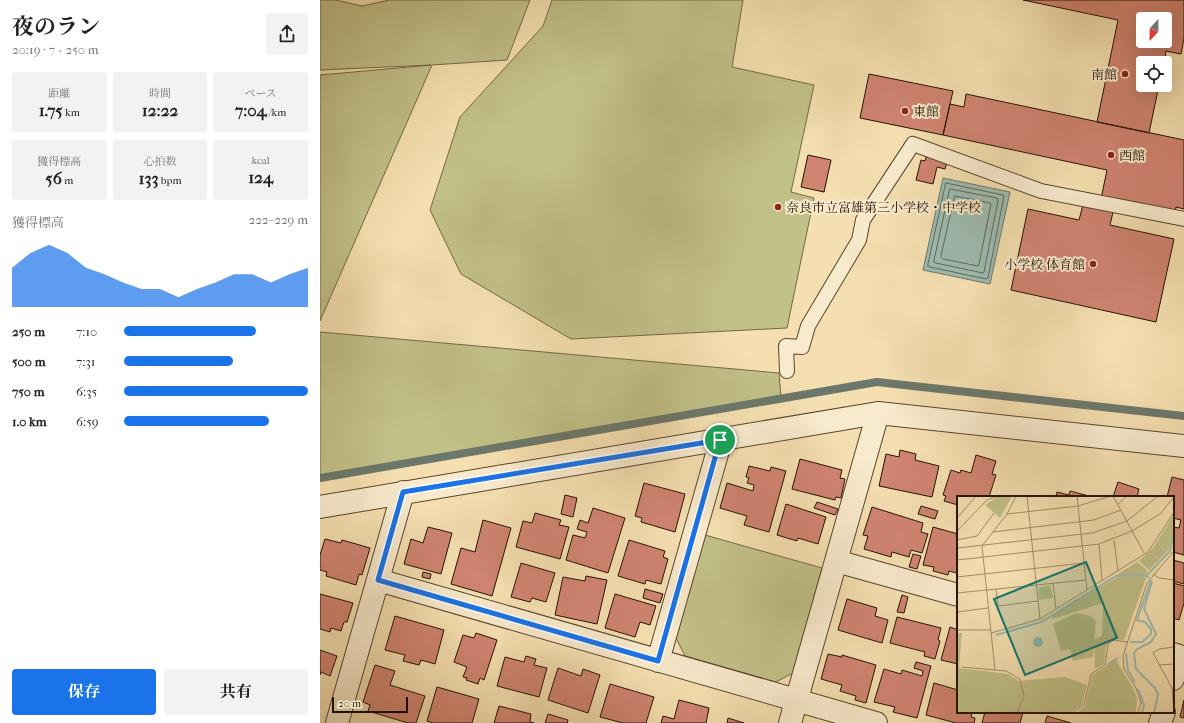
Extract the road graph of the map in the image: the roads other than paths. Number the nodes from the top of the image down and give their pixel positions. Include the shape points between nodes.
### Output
1 (1184, 220) edge
2 (787, 371) dead end
3 (878, 413) junction
4 (720, 440) junction
5 (1184, 446) edge
6 (403, 492) junction
7 (320, 507) edge
8 (836, 561) junction
9 (378, 580) junction
10 (957, 595) edge
11 (1174, 654) edge
12 (658, 661) junction
13 (1174, 676) edge
14 (797, 700) junction
15 (1164, 713) edge
16 (342, 722) edge
17 (790, 723) edge
18 (876, 723) edge
19 (1160, 723) edge

1 - 2 lane via 1041,190 912,144 863,220 859,240 808,326 802,347 786,346
3 - 4 street
3 - 5 street
3 - 8 street
4 - 6 street
4 - 12 street
6 - 7 street
6 - 9 street
8 - 10 street
8 - 14 street
9 - 12 street
9 - 16 street
11 - 13 street via 1180,656
12 - 14 street
14 - 17 street
14 - 18 street
15 - 19 street

